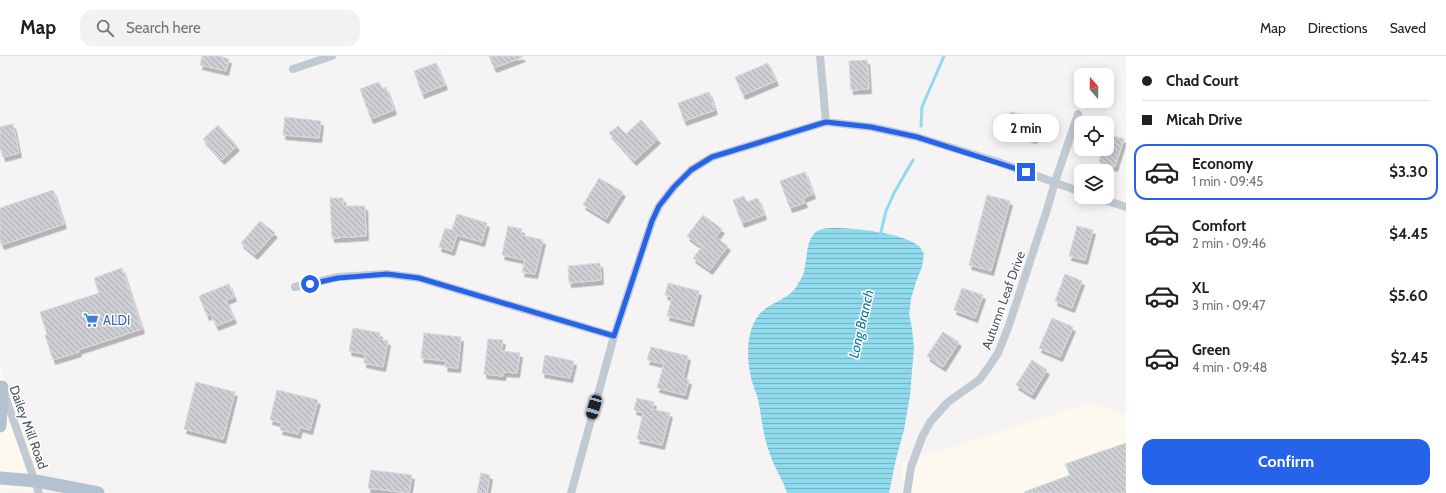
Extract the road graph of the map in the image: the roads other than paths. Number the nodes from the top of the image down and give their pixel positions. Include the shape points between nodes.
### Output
1 (332, 56) edge
2 (820, 56) edge
3 (293, 69) dead end
4 (1078, 114) dead end
5 (826, 122) junction
6 (1055, 182) junction
7 (1074, 189) edge
8 (1114, 203) edge
9 (1126, 207) edge
10 (295, 287) dead end
11 (614, 336) junction
12 (1, 384) edge
13 (0, 426) edge
14 (0, 478) edge
15 (38, 487) edge
16 (98, 493) edge
17 (571, 493) edge
18 (907, 493) edge

1 - 3 street
2 - 5 street
4 - 6 street, Autumn Leaf Drive
5 - 6 street via 871,127 917,137
5 - 11 street via 712,157 691,170 674,187 659,206 652,221
6 - 7 street
6 - 18 street, Autumn Leaf Drive via 1011,321 998,353 979,380 948,402 931,421 911,467
8 - 9 street
10 - 11 street via 352,276 387,274 419,278
11 - 17 street
12 - 13 main road
12 - 15 street, Dailey Mill Road
14 - 15 main road
15 - 16 main road

